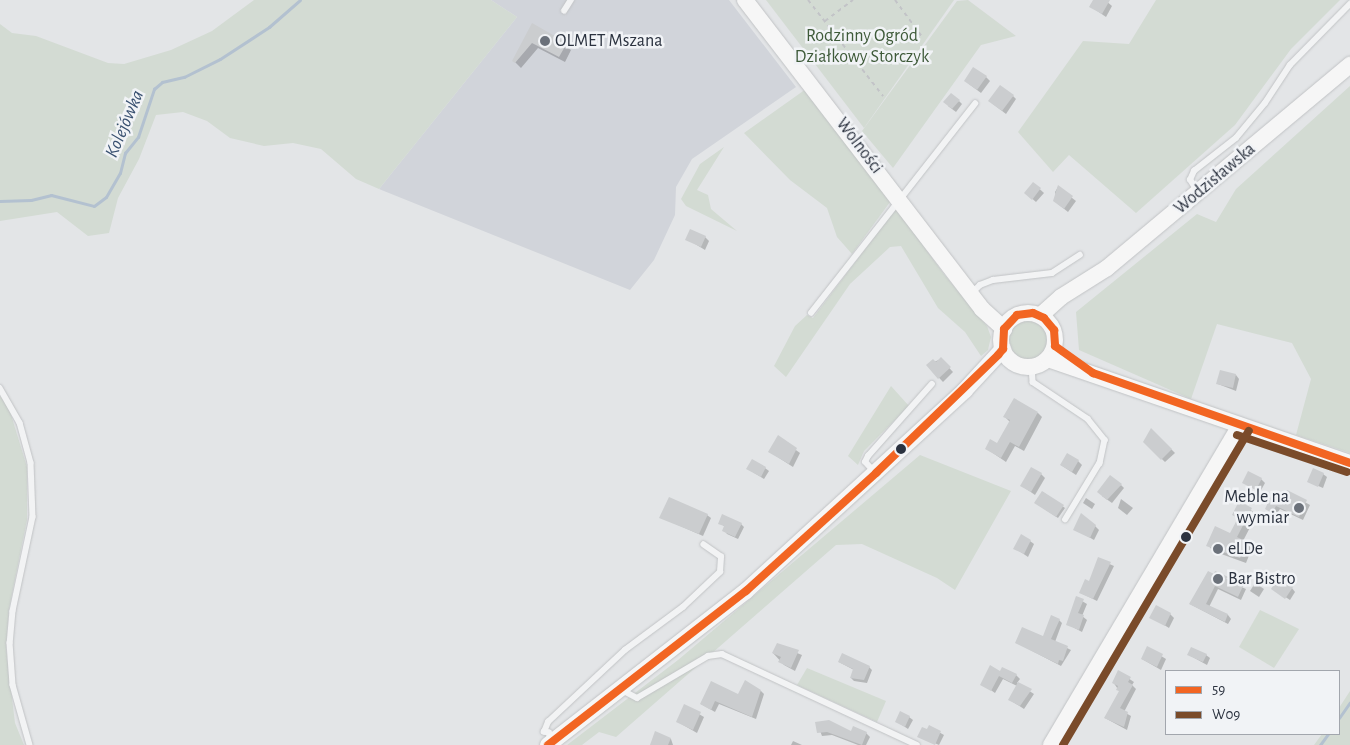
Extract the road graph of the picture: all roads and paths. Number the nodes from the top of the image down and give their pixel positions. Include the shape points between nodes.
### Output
1 (571, 0) edge
2 (745, 0) edge
3 (808, 0) edge
4 (853, 0) edge
5 (894, 0) edge
6 (1350, 4) edge
7 (564, 11) dead end
8 (825, 21) junction
9 (924, 38) dead end
10 (1350, 65) edge
11 (883, 96) dead end
12 (975, 104) dead end
13 (1198, 193) junction
14 (898, 198) junction
15 (1080, 255) dead end
16 (972, 293) junction
17 (811, 313) dead end
18 (1046, 321) junction
19 (1009, 323) junction
20 (1051, 352) junction
21 (1008, 356) junction
22 (1032, 367) junction
23 (932, 384) dead end
24 (0, 388) edge
25 (1240, 426) junction
26 (1350, 463) edge
27 (876, 473) junction
28 (1066, 519) dead end
29 (704, 545) dead end
30 (621, 688) junction
31 (549, 744) edge
32 (30, 745) edge
33 (917, 745) edge
34 (1051, 745) edge

1 - 7 lane
2 - 14 main road, Wolności
3 - 8 path
4 - 8 path
5 - 9 path
6 - 13 lane via 1290,66 1236,138 1194,171 1190,180
8 - 11 path
10 - 13 main road, Wodzisławska
12 - 14 lane
13 - 18 main road, Wodzisławska via 1077,289
14 - 16 main road, Wolności
14 - 17 lane
15 - 16 lane via 1052,273 994,280 980,285
16 - 19 main road, Wolności via 982,309
18 - 19 main road via 1025,313
18 - 20 main road
19 - 21 main road
20 - 22 main road
20 - 25 main road via 1075,371 1093,373
21 - 22 main road
21 - 27 main road via 965,390
22 - 28 lane via 1033,382 1088,419 1105,440 1100,463
23 - 27 lane via 864,462
24 - 32 lane via 20,423 31,462 33,517 13,611 10,643 13,685
25 - 26 main road
25 - 34 main road
27 - 30 main road via 746,591
29 - 31 lane via 721,557 720,572 683,607 626,650 548,722 544,732 549,733
30 - 31 main road
30 - 33 lane via 631,698 637,698 708,656 722,654

